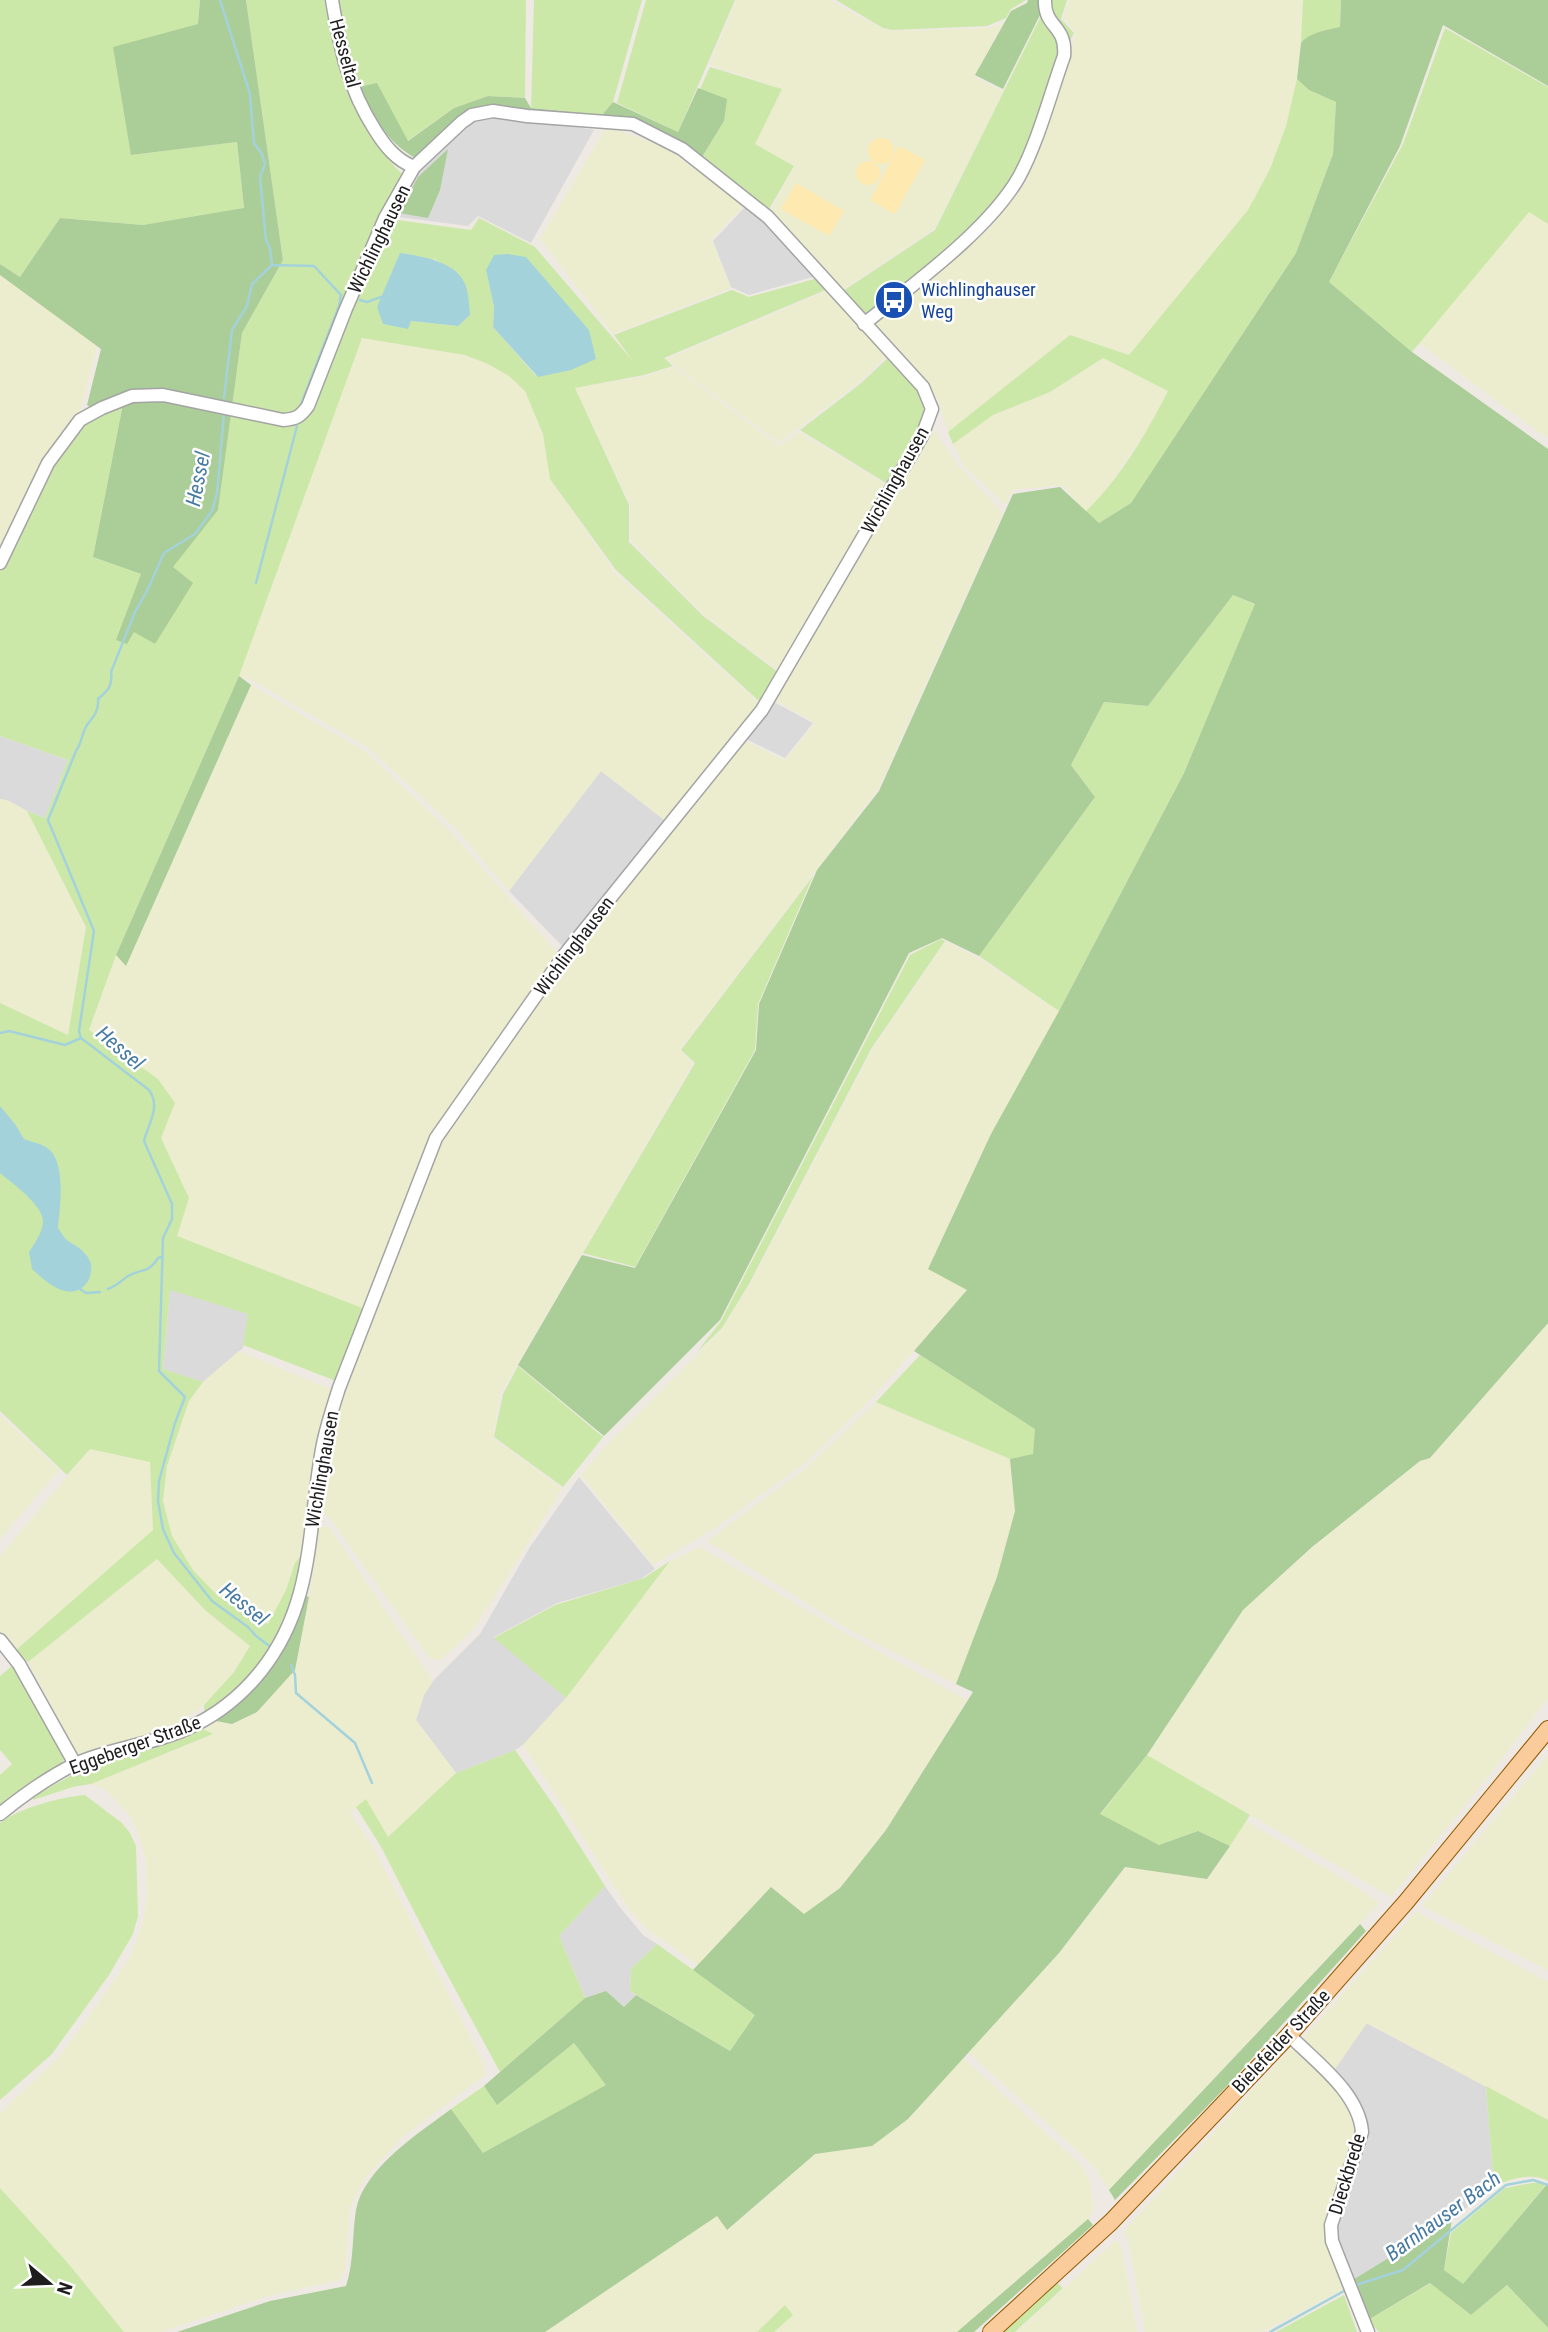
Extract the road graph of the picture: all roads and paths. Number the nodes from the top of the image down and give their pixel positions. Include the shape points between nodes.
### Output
1 (332, 0) edge
2 (1045, 0) edge
3 (414, 167) junction
4 (864, 324) junction
5 (0, 562) edge
6 (308, 1551) joint
7 (0, 1640) edge
8 (1548, 1729) edge
9 (75, 1764) junction
10 (0, 1814) edge
11 (1289, 2035) junction
12 (992, 2332) edge
13 (1368, 2332) edge

1 - 3 street, Hesseltal via 348,79 362,109 392,154
2 - 4 street via 1048,19 1065,44 1019,176 985,220
3 - 4 street, Wichlinghausen via 461,122 482,112 633,124 682,149 768,217
3 - 5 street, Wichlinghausen via 385,218 301,416 283,420 163,395 132,396 102,408 80,420 48,463
4 - 6 street, Wichlinghausen via 923,387 932,409 922,436 762,710 565,954 436,1138 327,1423
6 - 9 street, Eggeberger Straße via 289,1627 274,1655 228,1704 176,1734
7 - 9 street via 19,1664
8 - 11 main road, Bielefelder Straße
9 - 10 street, Eggeberger Straße
11 - 12 main road, Bielefelder Straße via 1111,2222
11 - 13 street, Dieckbrede via 1339,2085 1361,2121 1362,2132 1331,2225 1332,2241

